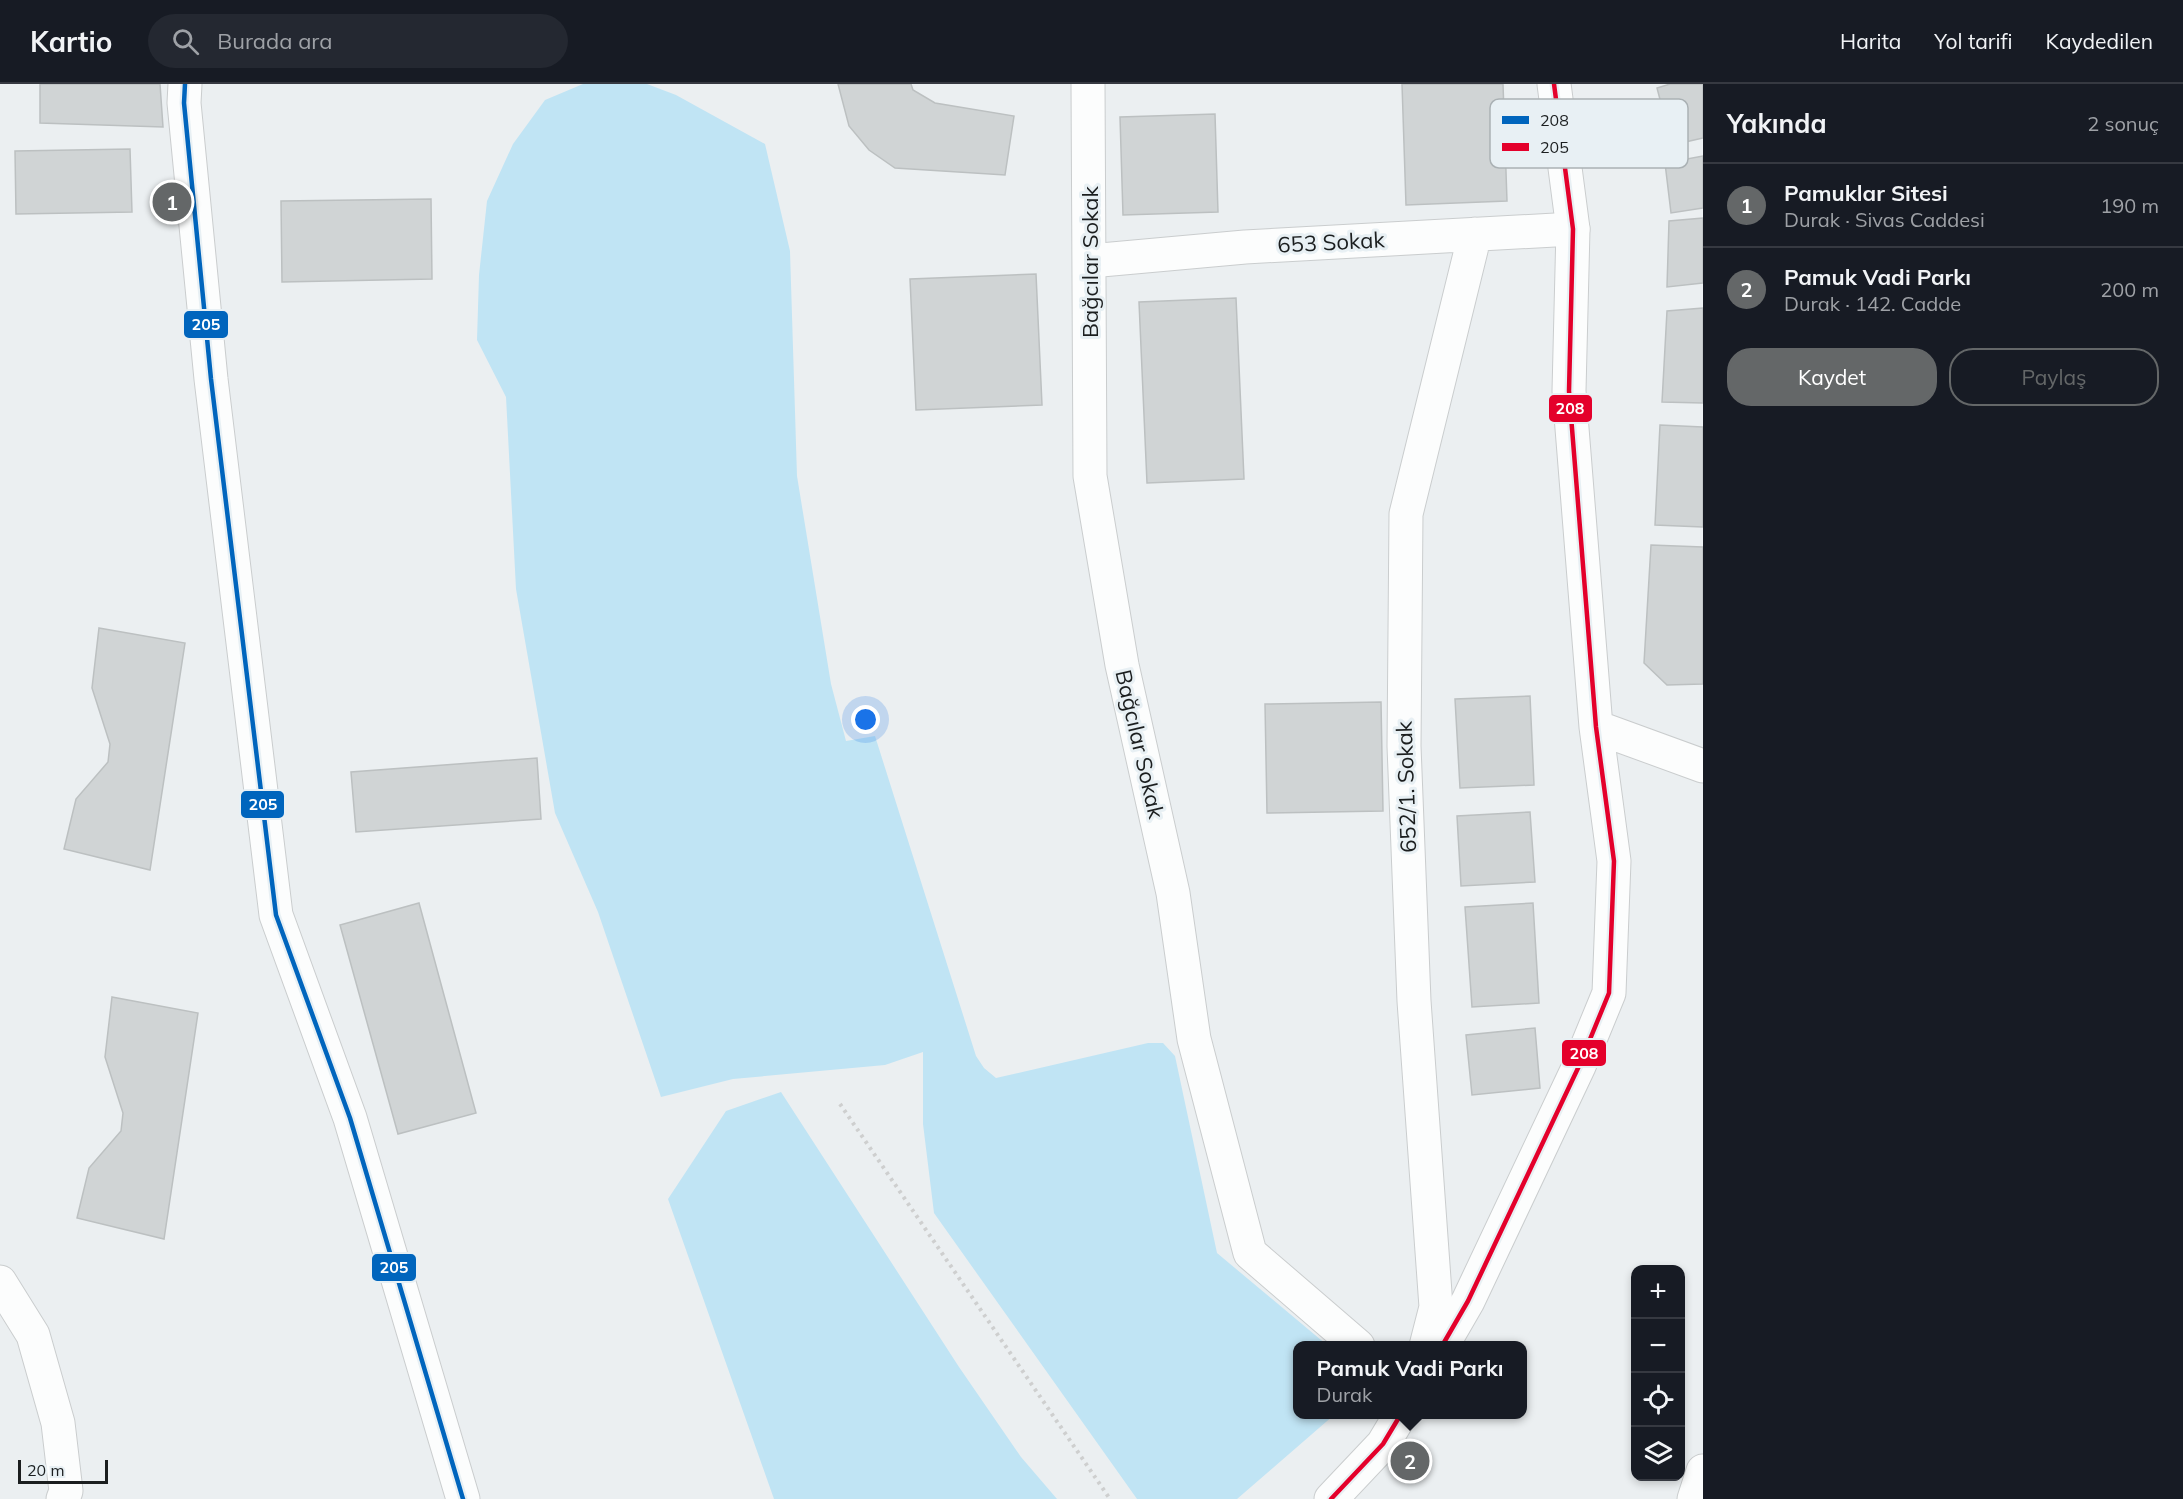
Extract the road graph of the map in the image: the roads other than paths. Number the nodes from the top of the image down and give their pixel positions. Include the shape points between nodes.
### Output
1 (185, 84) edge
2 (1088, 84) edge
3 (1554, 84) edge
4 (1556, 99) edge
5 (1565, 168) edge
6 (1573, 229) junction
7 (1475, 234) junction
8 (1090, 261) junction
9 (1596, 727) junction
10 (1703, 766) edge
11 (0, 1282) edge
12 (1352, 1341) edge
13 (1427, 1341) edge
14 (1445, 1341) edge
15 (1398, 1419) edge
16 (1703, 1471) edge
17 (63, 1499) edge
18 (463, 1499) edge
19 (1331, 1499) edge
20 (1694, 1499) edge

1 - 18 street via 211,379 276,915 350,1118
2 - 8 street, Bağcılar Sokak
3 - 4 street
5 - 6 street
6 - 7 street, 653 Sokak
6 - 9 street via 1569,391
7 - 8 street, 653 Sokak via 1245,247
7 - 13 street, 652/1. Sokak via 1406,514 1404,746 1414,1001 1436,1307
8 - 12 street, Bağcılar Sokak via 1090,476 1122,665 1173,893 1194,1039 1250,1253
9 - 10 street
9 - 14 street via 1614,861 1609,993 1579,1066 1468,1301
11 - 17 street via 33,1335 58,1423 66,1491
15 - 19 street via 1383,1444
16 - 20 street

